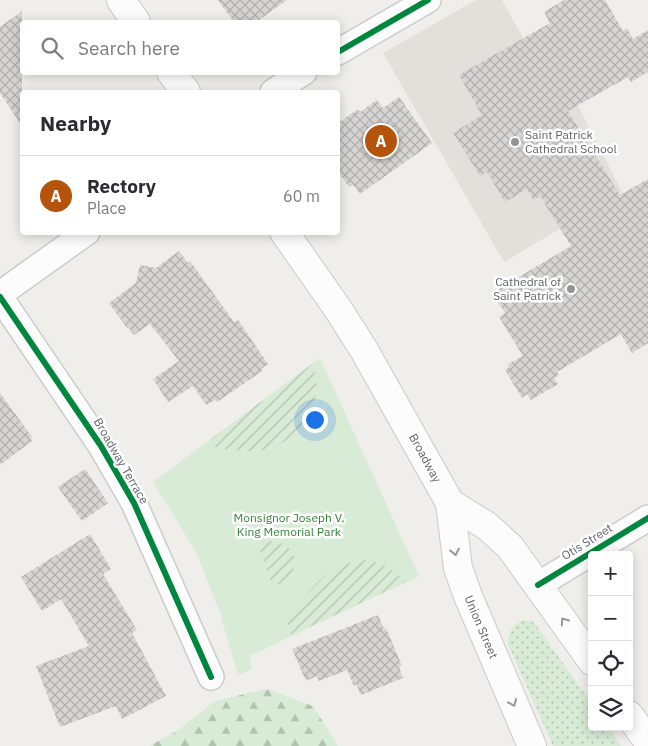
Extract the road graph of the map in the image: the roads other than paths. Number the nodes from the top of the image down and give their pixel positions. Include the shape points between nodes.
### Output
1 (121, 0) edge
2 (428, 0) edge
3 (135, 20) edge
4 (340, 51) edge
5 (174, 75) edge
6 (299, 75) edge
7 (185, 90) edge
8 (276, 90) edge
9 (83, 235) edge
10 (286, 235) edge
11 (0, 296) edge
12 (450, 504) junction
13 (648, 518) edge
14 (538, 585) junction
15 (588, 655) edge
16 (211, 677) dead end
17 (633, 720) edge
18 (648, 741) edge
19 (532, 746) edge

1 - 3 main road
2 - 4 street
5 - 7 main road
6 - 8 street
9 - 11 street
10 - 12 main road, Broadway via 364,350
11 - 16 street, Broadway Terrace via 101,446 134,503
12 - 14 main road via 500,537
12 -> 19 main road, Union Street via 458,568
13 - 14 street, Otis Street
15 -> 14 main road
17 - 18 main road

